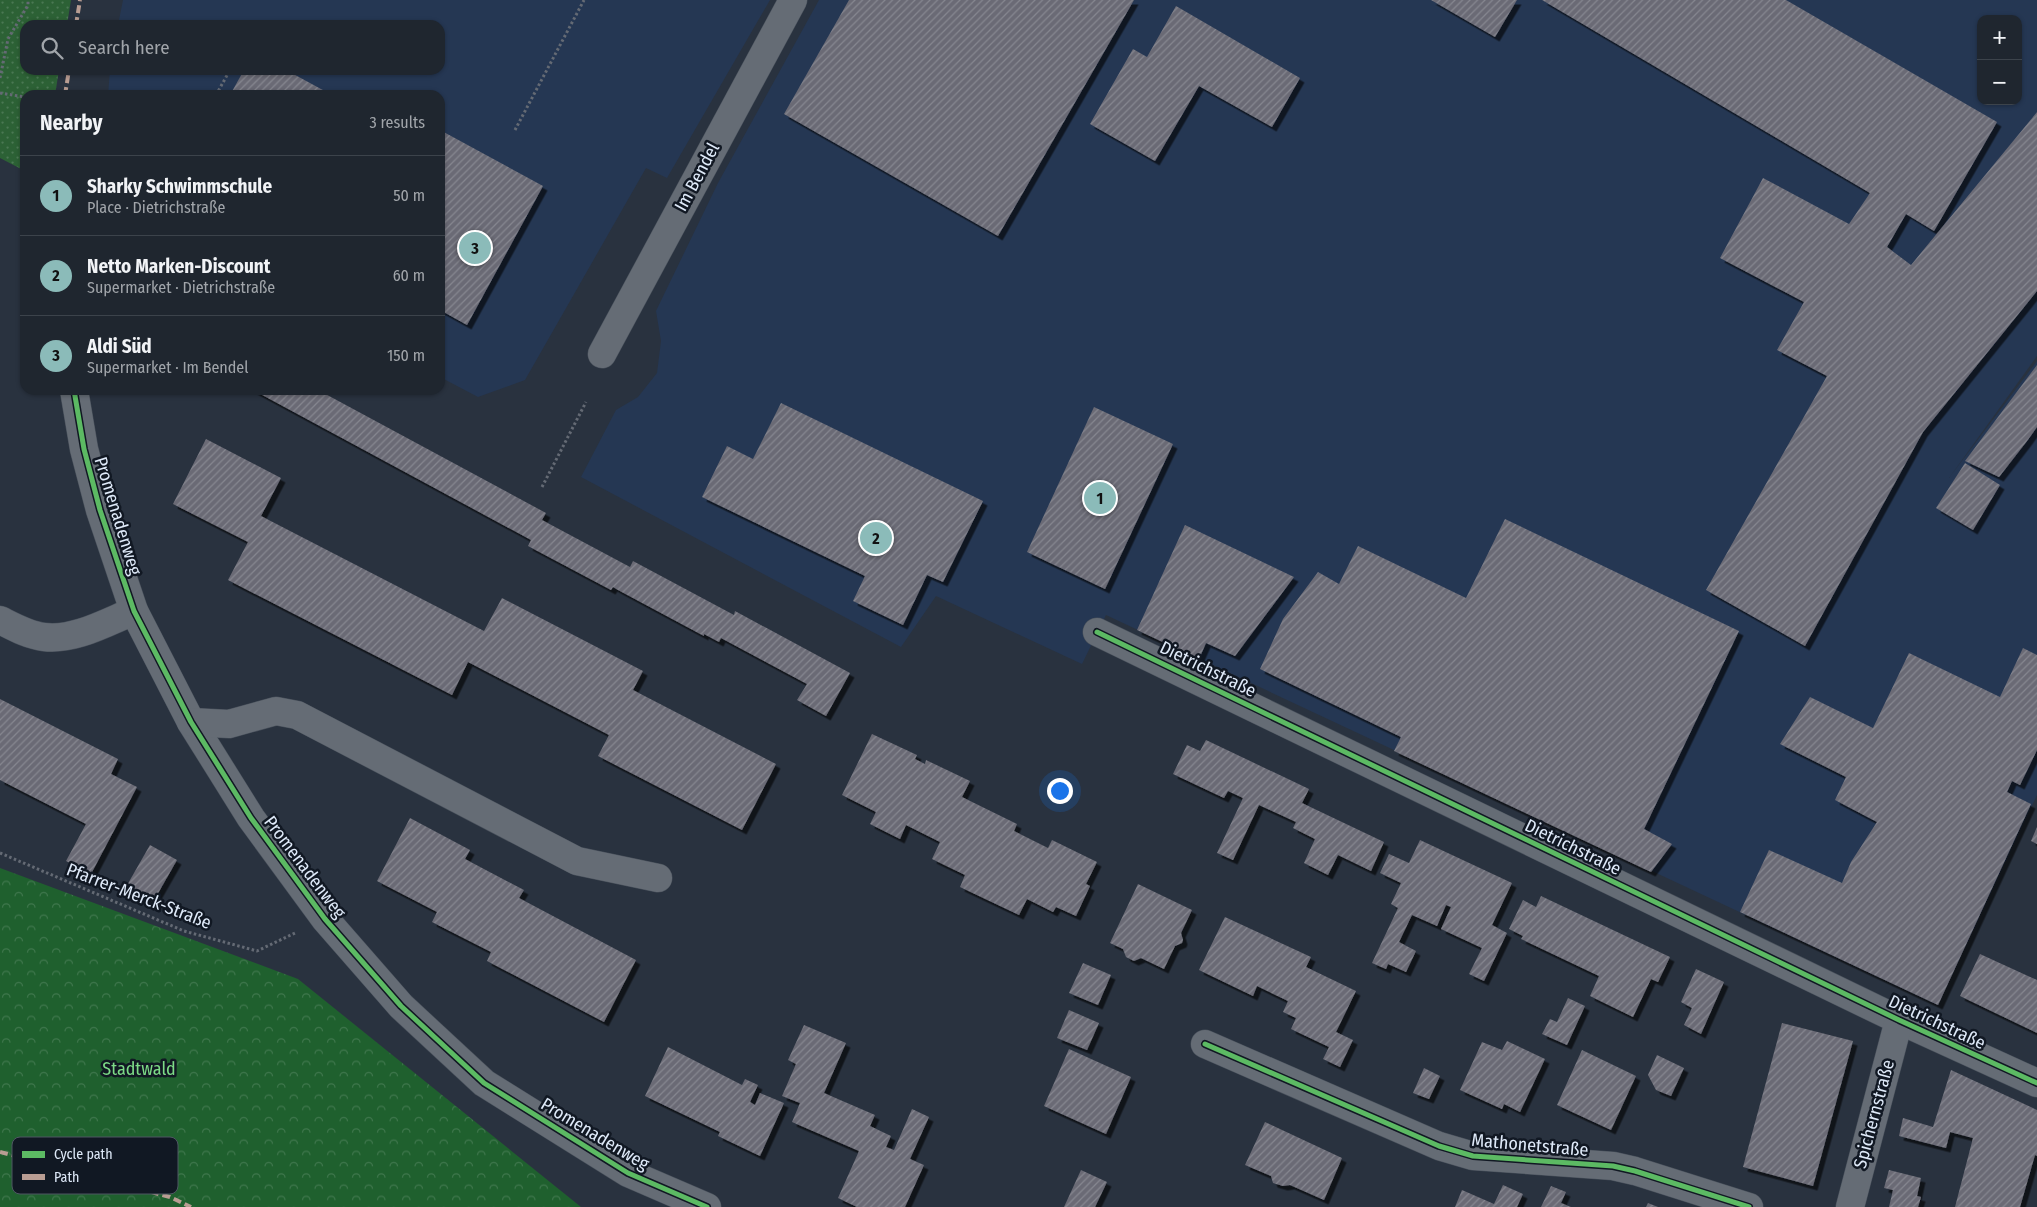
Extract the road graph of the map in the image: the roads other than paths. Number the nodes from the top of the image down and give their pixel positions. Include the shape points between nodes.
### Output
1 (793, 0) edge
2 (602, 354) dead end
3 (75, 395) edge
4 (134, 611) junction
5 (0, 620) edge
6 (1097, 632) dead end
7 (191, 722) junction
8 (658, 878) dead end
9 (1898, 1020) junction
10 (1205, 1044) dead end
11 (2037, 1083) edge
12 (707, 1207) edge
13 (1749, 1207) edge
14 (1850, 1207) edge

1 - 2 street, Im Bendel
3 - 4 street, Promenadenweg via 84,449 100,510
4 - 5 street via 70,636 44,637
4 - 7 street, Promenadenweg
6 - 9 street, Dietrichstraße
7 - 8 street via 229,724 276,711 297,715 577,861
7 - 12 street, Promenadenweg via 251,818 325,919 401,1006 484,1083 628,1172
9 - 11 street, Dietrichstraße
9 - 14 street, Spichernstraße
10 - 13 street, Mathonetstraße via 1438,1146 1473,1156 1613,1166

